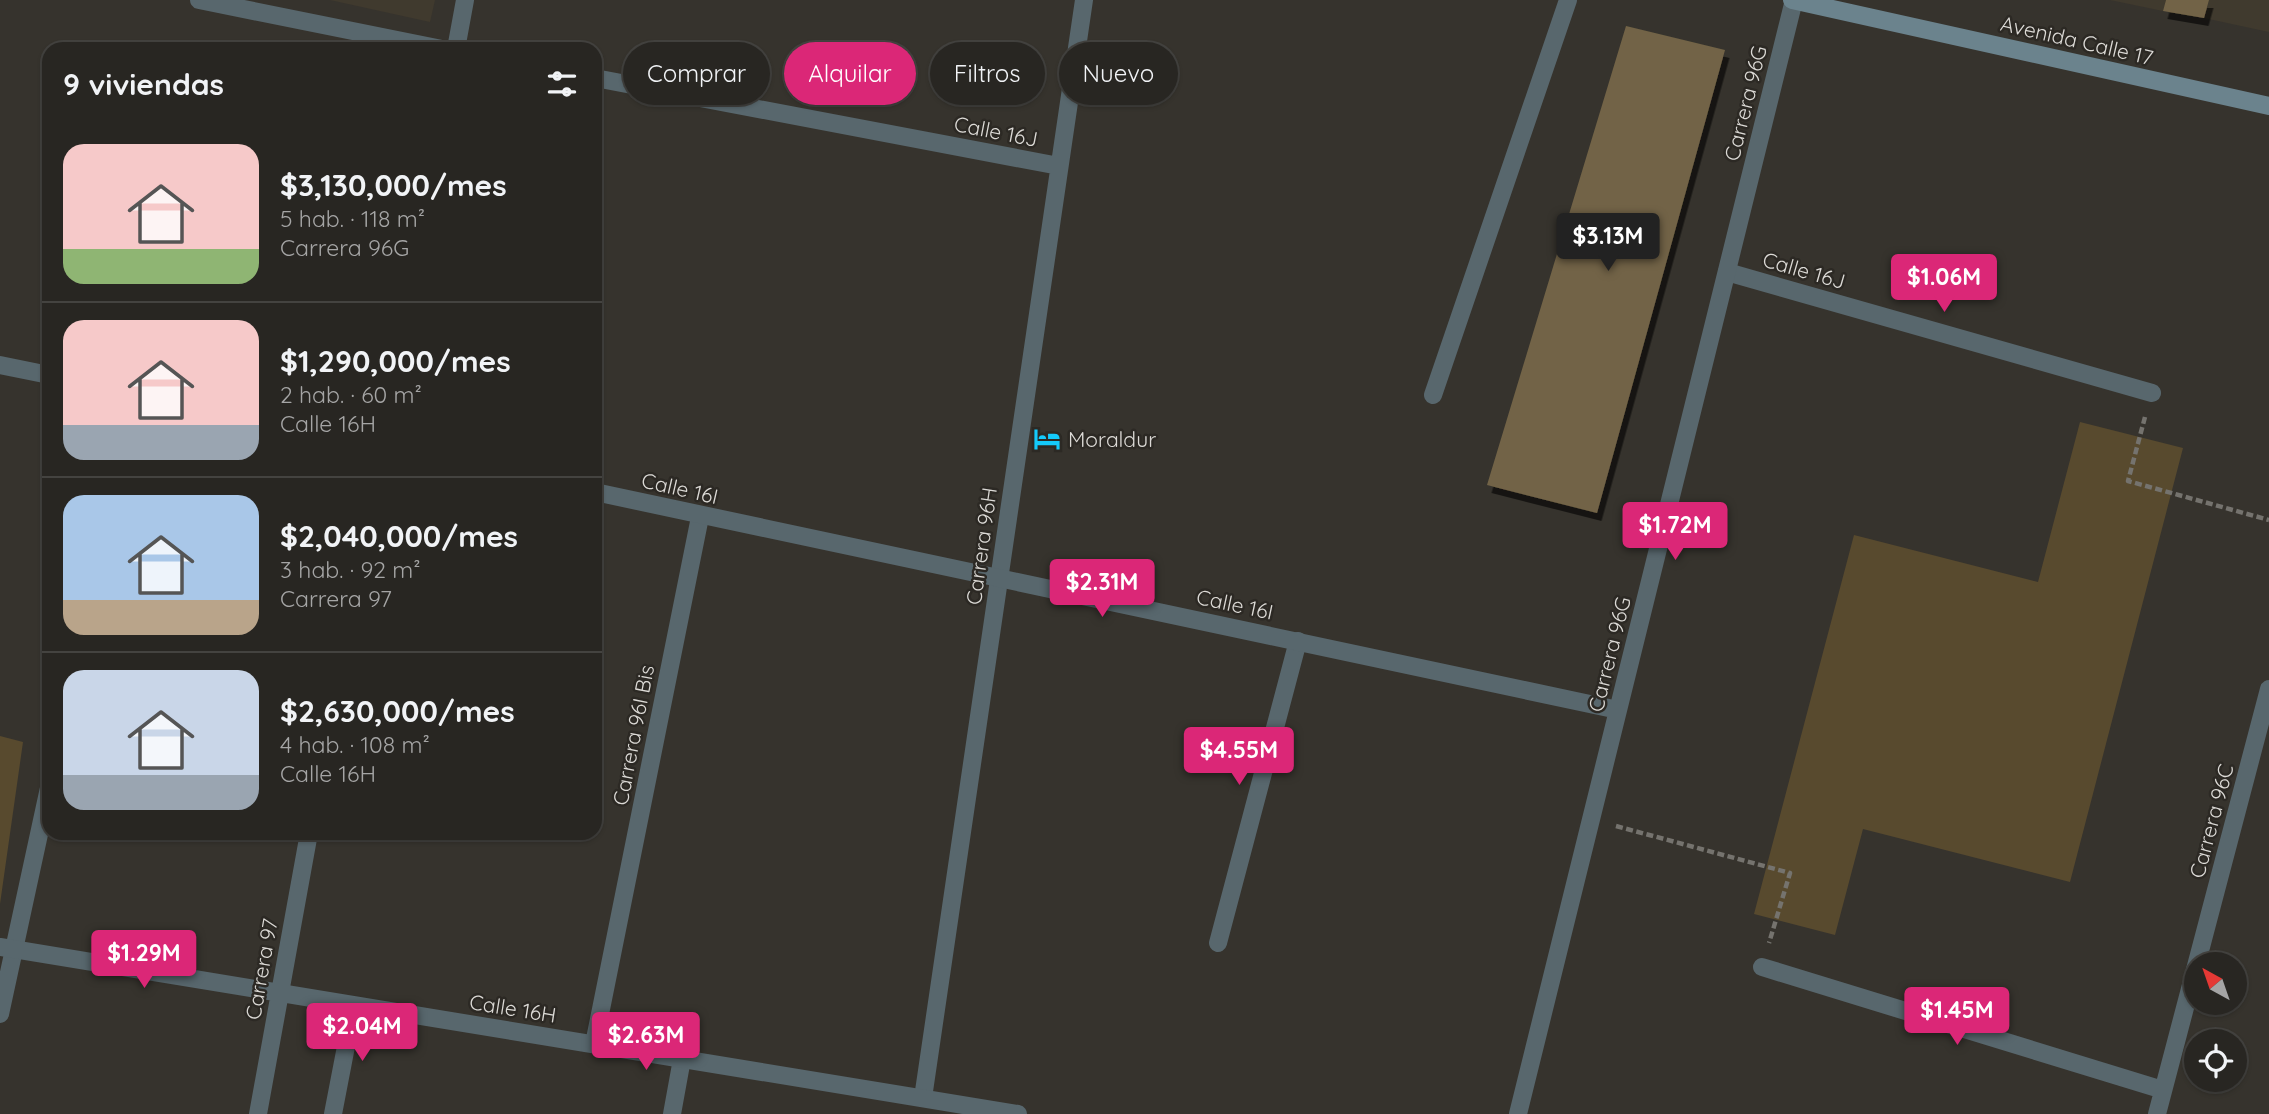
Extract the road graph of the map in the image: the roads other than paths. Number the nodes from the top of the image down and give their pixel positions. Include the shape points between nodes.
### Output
1 (199, 0) edge
2 (465, 0) edge
3 (1083, 0) edge
4 (1568, 0) edge
5 (1793, 0) edge
6 (407, 42) edge
7 (457, 42) edge
8 (602, 79) edge
9 (2269, 106) edge
10 (1059, 166) junction
11 (1727, 272) junction
12 (0, 365) edge
13 (42, 374) edge
14 (2152, 393) road end
15 (1433, 395) dead end
16 (602, 494) edge
17 (700, 517) junction
18 (999, 578) junction
19 (1298, 641) junction
20 (2269, 689) edge
21 (1618, 710) junction
22 (42, 815) edge
23 (308, 840) edge
24 (1218, 943) dead end
25 (7, 948) edge
26 (1762, 967) road end
27 (280, 993) junction
28 (354, 1005) junction
29 (0, 1014) edge
30 (594, 1044) junction
31 (681, 1059) junction
32 (2163, 1090) junction
33 (923, 1098) junction
34 (258, 1114) edge
35 (333, 1114) edge
36 (672, 1114) edge
37 (1018, 1114) edge
38 (1518, 1114) edge
39 (2157, 1114) edge

1 - 6 street
2 - 7 street
3 - 10 street, Carrera 96H
4 - 15 street
5 - 9 main road, Avenida Calle 17
5 - 11 street, Carrera 96G
8 - 10 street, Calle 16J
10 - 18 street, Carrera 96H
11 - 14 street, Calle 16J
11 - 21 street, Carrera 96G
12 - 13 street
16 - 17 street, Calle 16I
17 - 18 street, Calle 16I
17 - 30 street, Carrera 96I Bis
18 - 19 street, Calle 16I
18 - 33 street, Carrera 96H
19 - 21 street, Calle 16I
19 - 24 street
20 - 32 street, Carrera 96C
21 - 38 street, Carrera 96G
22 - 25 street
23 - 27 street, Carrera 97
25 - 27 street, Calle 16H
25 - 29 street
26 - 32 street
27 - 28 street, Calle 16H
27 - 34 street, Carrera 97
28 - 30 street, Calle 16H
28 - 35 street
30 - 31 street, Calle 16H
31 - 33 street, Calle 16H
31 - 36 street
32 - 39 street, Carrera 96C
33 - 37 street, Calle 16H

